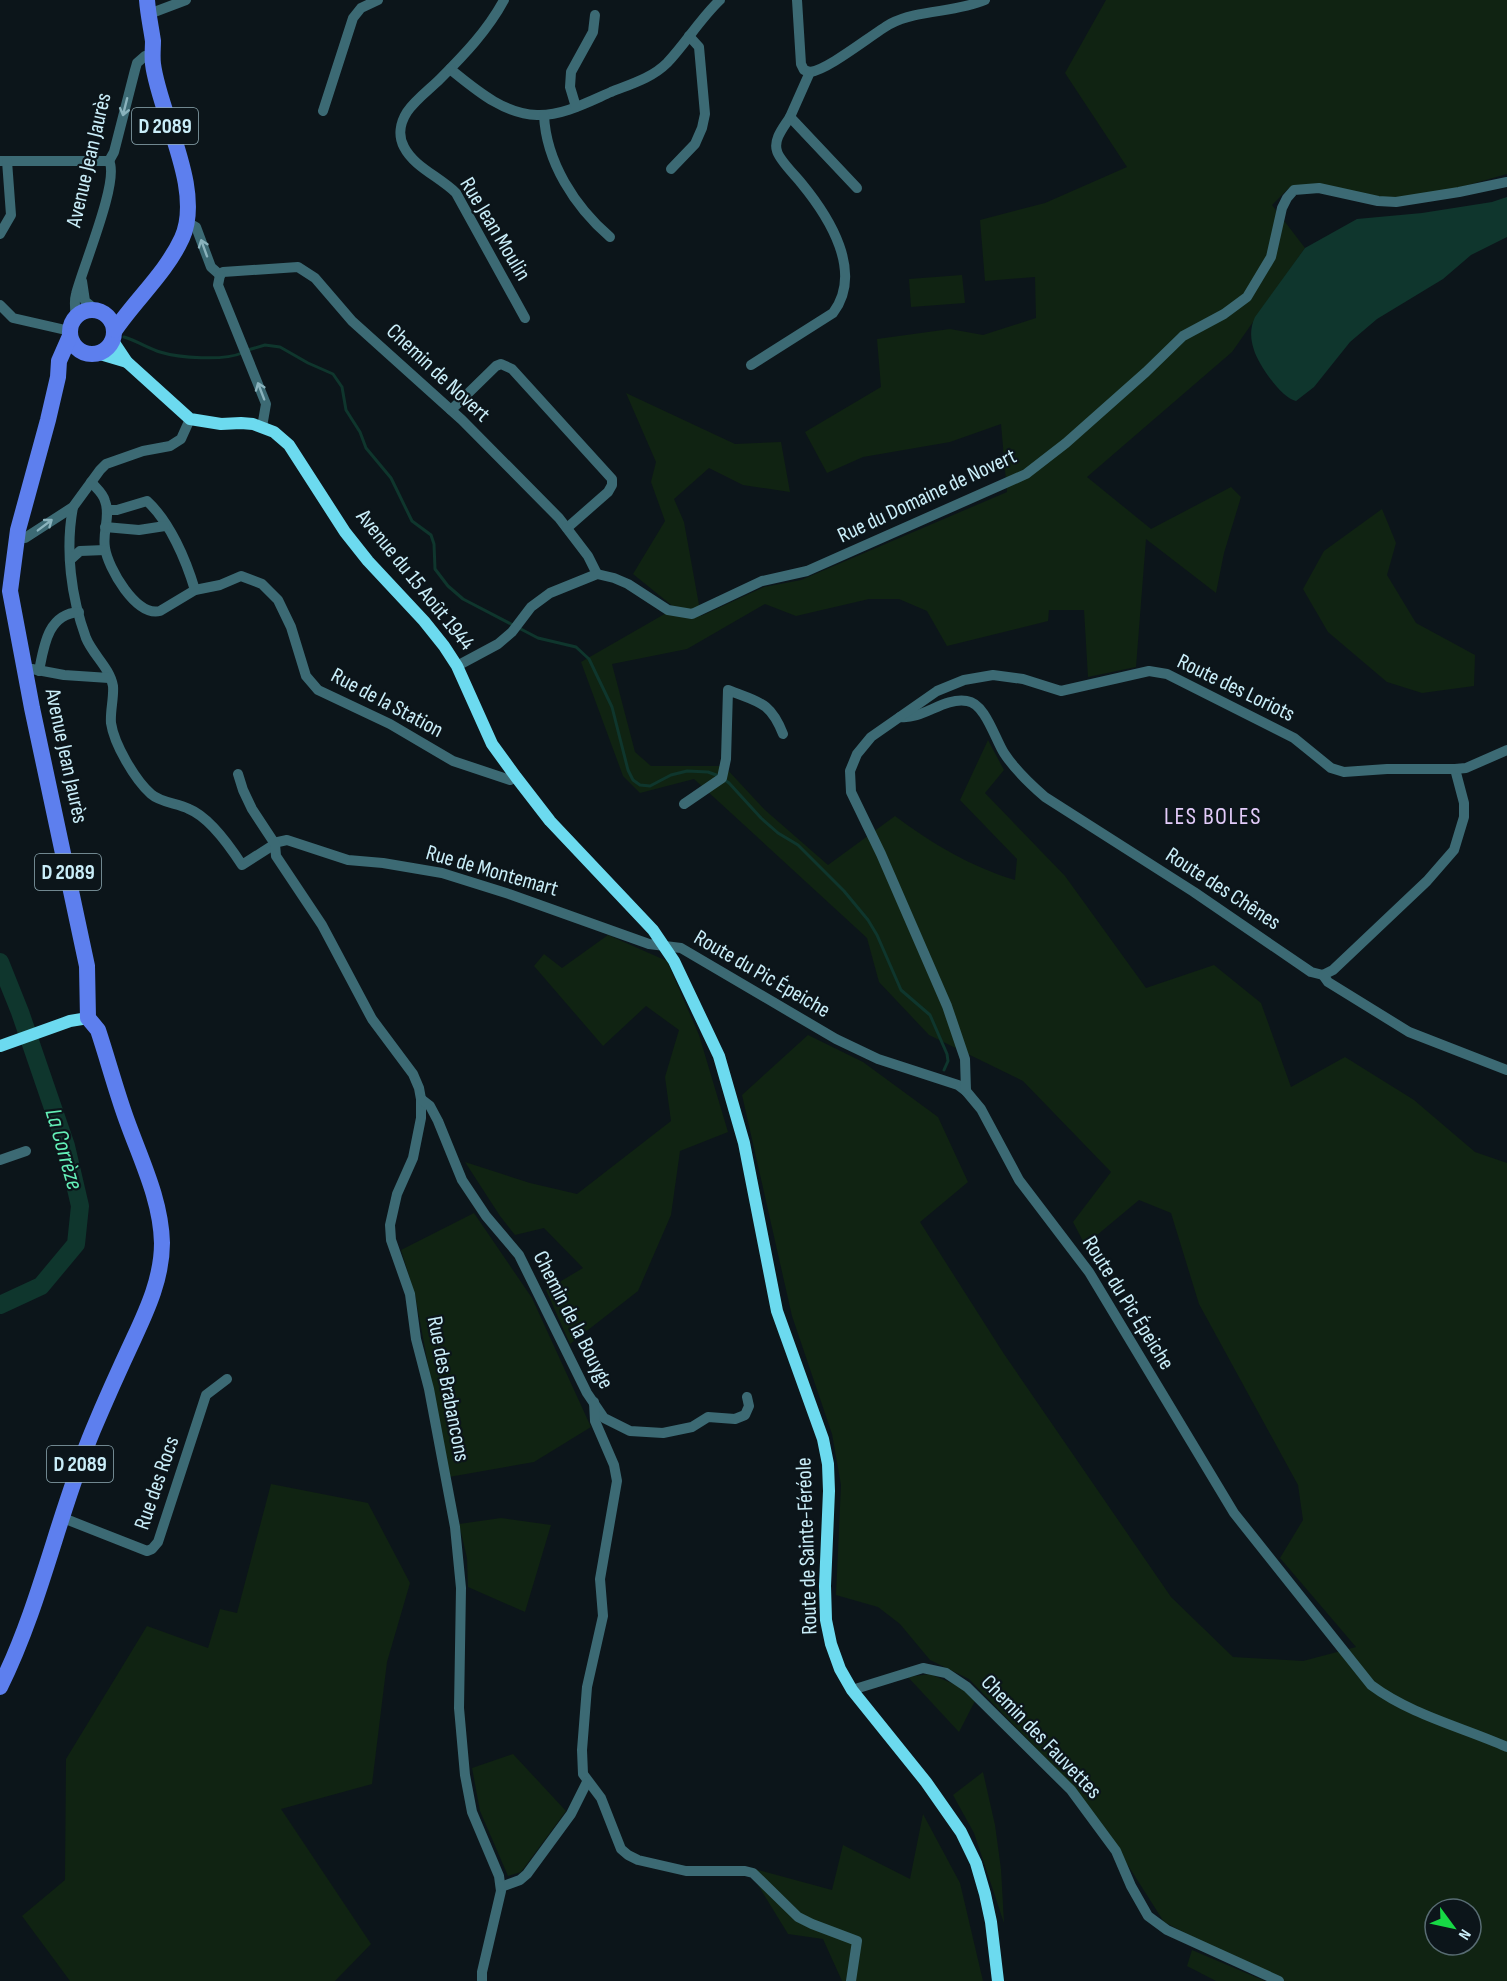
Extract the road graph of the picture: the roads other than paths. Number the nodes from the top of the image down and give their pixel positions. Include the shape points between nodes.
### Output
1 (139, 0) edge
2 (186, 0) edge
3 (378, 0) edge
4 (504, 0) edge
5 (720, 0) edge
6 (797, 0) edge
7 (985, 0) edge
8 (148, 7) edge
9 (596, 15) dead end
10 (689, 36) junction
11 (149, 62) junction
12 (450, 69) junction
13 (810, 72) junction
14 (576, 107) junction
15 (323, 111) dead end
16 (544, 115) junction
17 (790, 117) junction
18 (4, 161) edge
19 (109, 161) junction
20 (671, 169) dead end
21 (1507, 182) edge
22 (857, 188) dead end
23 (187, 222) junction
24 (0, 234) edge
25 (610, 237) dead end
26 (220, 275) junction
27 (82, 278) junction
28 (135, 303) junction
29 (0, 305) edge
30 (100, 311) junction
31 (525, 318) dead end
32 (72, 328) junction
33 (114, 335) junction
34 (92, 353) junction
35 (127, 362) junction
36 (751, 365) dead end
37 (58, 377) junction
38 (451, 410) junction
39 (190, 419) junction
40 (262, 427) junction
41 (91, 482) junction
42 (73, 507) junction
43 (107, 510) junction
44 (165, 526) junction
45 (105, 527) junction
46 (567, 528) junction
47 (17, 537) junction
48 (105, 550) junction
49 (70, 560) junction
50 (597, 574) junction
51 (195, 590) junction
52 (79, 612) junction
53 (457, 666) junction
54 (32, 670) junction
55 (109, 678) junction
56 (900, 717) junction
57 (783, 734) dead end
58 (1507, 750) edge
59 (1455, 770) junction
60 (238, 774) dead end
61 (516, 777) junction
62 (684, 804) dead end
63 (275, 844) junction
64 (664, 945) junction
65 (1323, 975) junction
66 (88, 1018) junction
67 (0, 1046) edge
68 (1507, 1070) edge
69 (966, 1091) junction
70 (421, 1099) junction
71 (26, 1151) dead end
72 (0, 1160) edge
73 (227, 1379) dead end
74 (747, 1397) dead end
75 (594, 1402) junction
76 (63, 1518) junction
77 (0, 1687) edge
78 (852, 1690) junction
79 (1507, 1747) edge
80 (587, 1782) junction
81 (501, 1887) junction
82 (482, 1981) edge
83 (851, 1981) edge
84 (999, 1981) edge
85 (1279, 1981) edge

1 - 11 main road, D 2089
2 - 8 street
3 - 15 street via 361,8 353,18
4 - 12 street, Rue Jean Moulin via 490,24
5 - 10 street
6 - 13 street via 801,64
7 - 13 street via 891,24
8 - 11 main road, D 2089
9 - 14 street via 593,32 571,72 570,87
10 - 14 street via 651,76
10 - 20 street via 699,47 705,114 695,144
11 -> 19 street, Avenue Jean Jaurès via 137,63
11 - 23 main road, D 2089 via 184,175
12 - 16 street via 500,105
12 - 31 street, Rue Jean Moulin via 407,112 400,129 403,146 412,159 456,193
13 - 17 street
14 - 16 street
16 - 25 street via 544,130 567,189
17 - 22 street
17 - 36 street via 776,141 777,153 835,231 844,276 843,294 832,313
18 - 19 street
18 - 24 street via 10,215
19 - 27 street, Avenue Jean Jaurès via 112,173
21 - 50 street, Rue du Domaine de Novert via 1396,202 1319,188 1294,190 1281,208 1271,257 1247,297 1183,336 1066,444 1026,474 807,572 762,582 692,614 668,610 628,585
26 -> 23 street via 211,267 196,227
23 - 28 main road, D 2089 via 172,255
26 - 38 street, Chemin de Novert via 268,268 297,267 305,271 352,321
40 -> 26 street via 266,404 218,285
27 - 30 street via 85,301
27 - 32 street, Avenue Jean Jaurès
28 - 30 main road via 119,310
28 - 33 main road, D 2089
29 - 32 street via 13,318
30 - 32 main road via 89,310
30 - 33 main road via 109,317
32 - 34 main road via 74,346
32 - 37 main road, Avenue Jean Jaurès / D 2089 via 59,361
33 - 34 main road via 105,351
33 - 35 main road
34 - 35 main road
34 - 37 main road, Avenue Jean Jaurès / D 2089 via 75,355
35 - 39 main road
37 - 47 main road, Avenue Jean Jaurès / D 2089
38 - 46 street, Chemin de Novert
38 - 46 street via 496,366 512,369 612,478 608,492
39 - 40 main road
39 - 41 street via 181,439 170,446 143,450 106,464
40 - 53 main road, Avenue du 15 Août 1944 via 289,445 345,532 424,621
41 - 42 street
41 - 43 street via 106,501
47 -> 42 street via 26,538
42 - 49 street
43 - 44 street via 147,501
43 - 45 street
44 - 45 street via 139,530
44 - 51 street
45 - 48 street
46 - 50 street, Chemin de Novert
47 - 54 main road, Avenue Jean Jaurès / D 2089 via 10,591
48 - 49 street via 80,551
48 - 51 street, Rue de la Station via 132,600 155,612
49 - 52 street
50 - 53 street via 550,593 531,607 498,644
51 - 61 street, Rue de la Station via 241,576 262,584 278,600 306,676 318,690 390,724 453,761 510,780
52 - 54 street via 60,618 50,630
52 - 55 street via 87,639
53 - 61 main road, Avenue du 15 Août 1944 via 492,744
54 - 55 street
54 - 66 main road, Avenue Jean Jaurès / D 2089 via 87,966
55 - 63 street via 111,725 124,760 152,795 195,812 227,842 242,865
56 - 59 street, Route des Loriots via 937,691 964,680 993,675 1061,691 1149,671 1167,674 1294,738 1331,768 1344,772
56 - 65 street, Route des Chênes via 911,718 954,701 969,701 987,720 1004,754 1045,798 1311,972
56 - 69 street, Route des Loriots via 871,737 857,754 850,771 851,792 946,1006 965,1059
57 - 62 street via 769,708 728,690 722,778
58 - 59 street, Route des Loriots
59 - 65 street via 1464,817 1454,850 1427,881
60 - 63 street, Rue des Brabancons via 252,809
61 - 64 main road, Avenue du 15 Août 1944 via 550,821
63 - 64 street, Rue de Montemart via 287,840 348,860 442,873 649,944
63 - 70 street, Rue des Brabancons via 276,856 322,925 372,1020 413,1074
64 - 69 street, Route du Pic Épeiche via 681,948 846,1044
64 - 78 main road, Route de Sainte-Féréole via 719,1056 744,1143 777,1311 823,1439 829,1491 826,1620 840,1669
65 - 68 street via 1328,982 1409,1032
66 - 67 main road
66 - 76 main road, Avenue Jean Jaurès / D 2089 via 98,1030 146,1169 158,1209 162,1244 157,1281 147,1311 93,1430
69 - 79 street, Route du Pic Épeiche via 981,1109 1019,1180 1089,1272 1234,1513 1371,1685 1408,1708
70 - 75 street, Chemin de la Bouyge via 438,1121 462,1180 519,1255
70 - 81 street, Rue des Brabancons via 413,1158 397,1194 391,1240 410,1294 455,1527 461,1588 459,1708 465,1775 472,1812
71 - 72 street
73 - 76 street, Rue des Rocs via 206,1395 158,1542 152,1550
74 - 75 street, Chemin de la Bouyge via 745,1415 735,1419 708,1417 692,1426 663,1433 630,1431 604,1418
75 - 80 street via 595,1421 617,1480 600,1579 603,1616 586,1698 582,1749
76 - 77 main road, D 2089 via 29,1621
78 - 84 main road, Route de Sainte-Féréole via 961,1832 985,1894
78 - 85 street, Chemin des Fauvettes via 923,1668 946,1673 967,1687 1071,1790 1116,1851 1148,1916 1167,1930
80 - 81 street via 572,1814 527,1874
80 - 83 street via 601,1798 621,1849 628,1855 686,1871 753,1873 798,1917 857,1941
81 - 82 street

